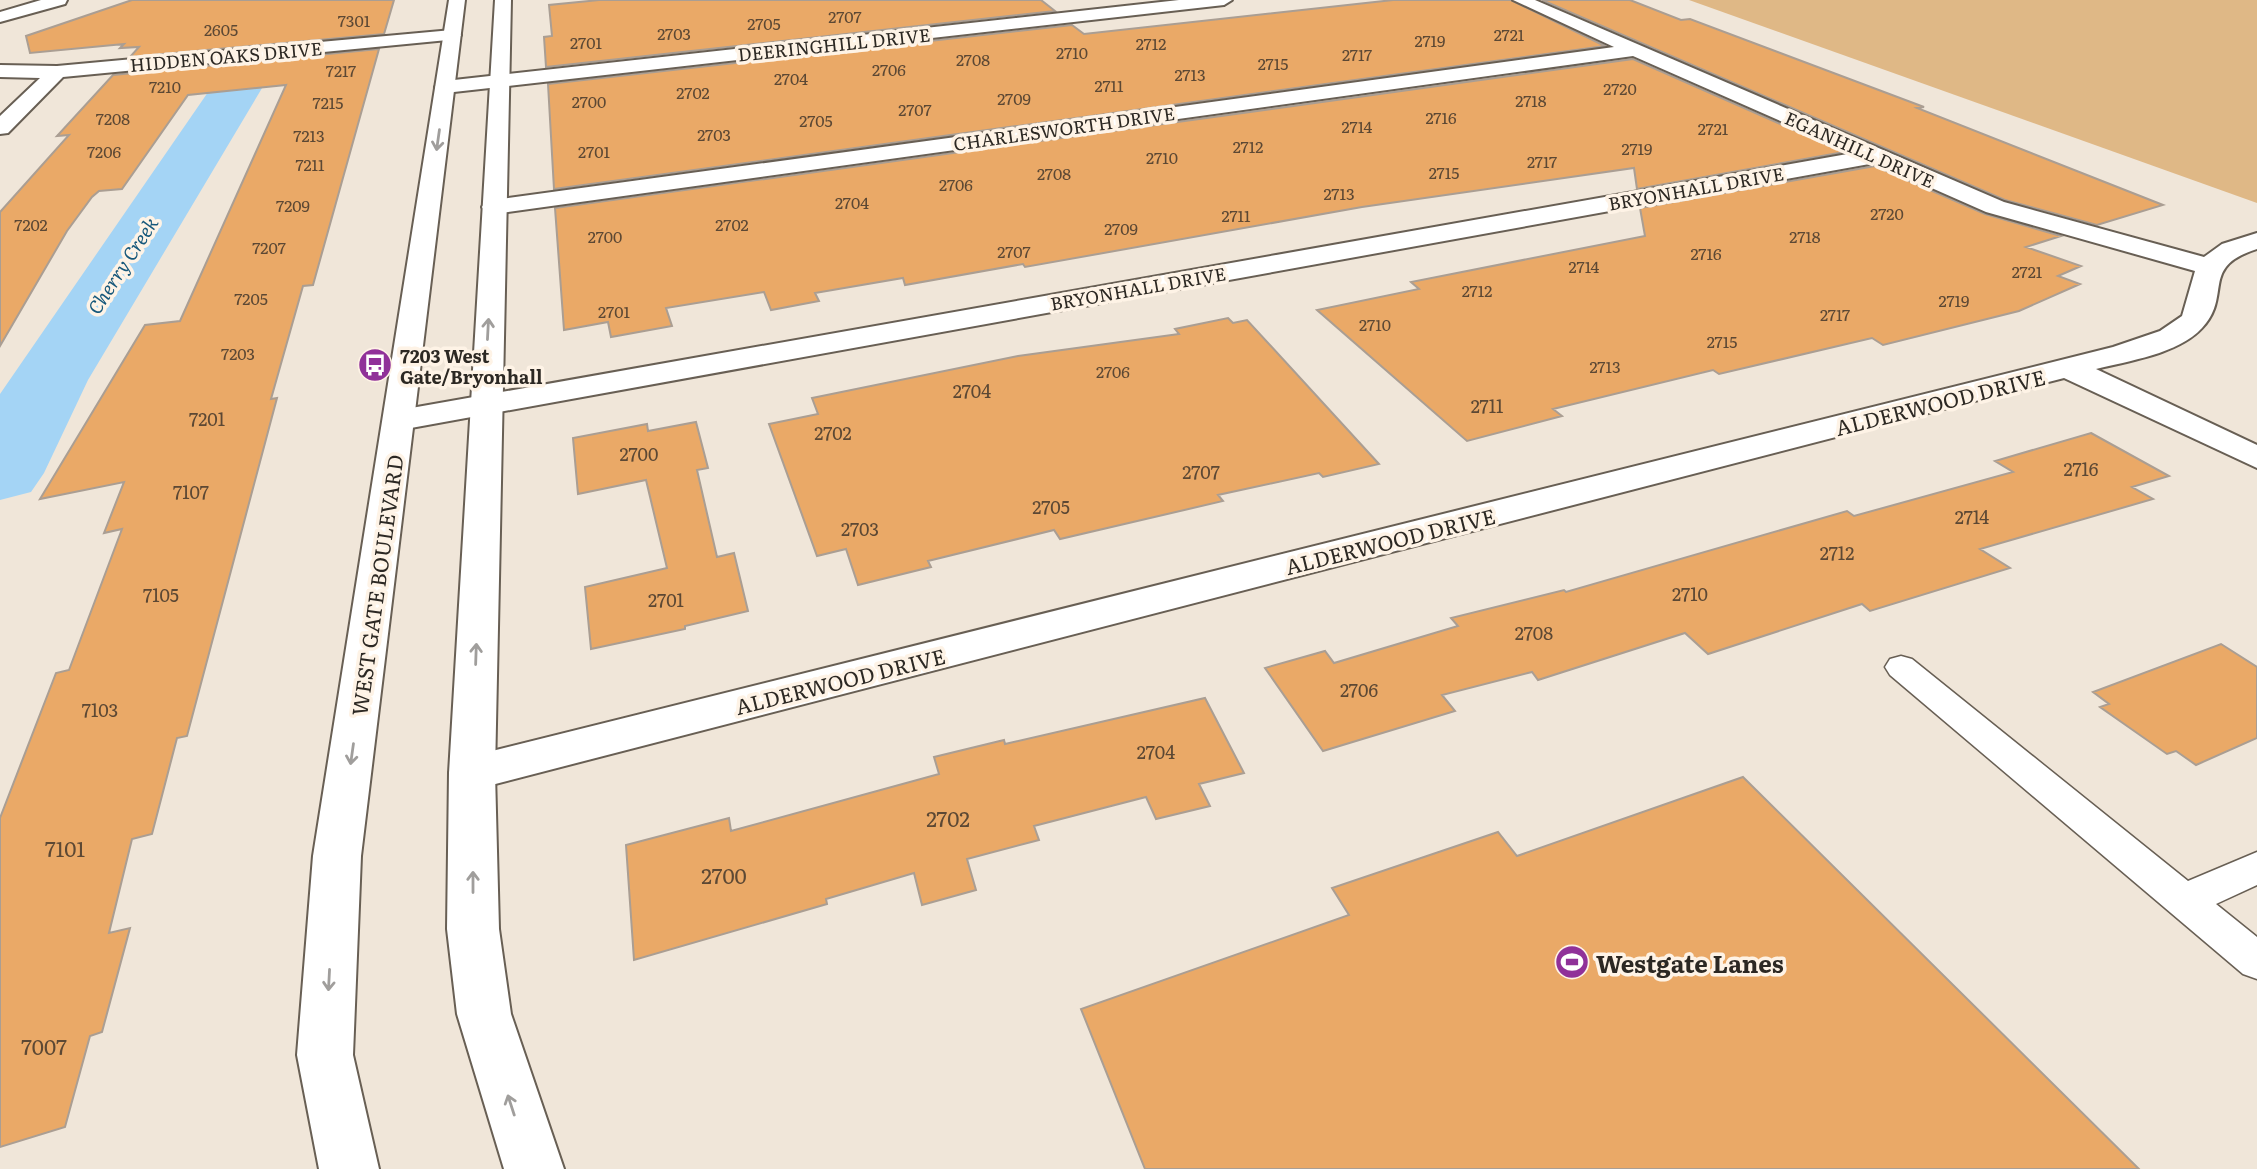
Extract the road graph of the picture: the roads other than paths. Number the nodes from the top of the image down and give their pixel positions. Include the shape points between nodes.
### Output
1 (59, 0) edge
2 (503, 0) edge
3 (1224, 0) edge
4 (1521, 0) edge
5 (0, 17) edge
6 (455, 18) edge
7 (1634, 50) junction
8 (0, 71) edge
9 (57, 72) junction
10 (500, 81) junction
11 (445, 87) junction
12 (0, 128) edge
13 (1875, 156) junction
14 (494, 207) junction
15 (2257, 241) edge
16 (2210, 267) junction
17 (2070, 369) junction
18 (485, 404) junction
19 (400, 420) junction
20 (2257, 458) edge
21 (1901, 667) dead end
22 (472, 773) junction
23 (2257, 868) edge
24 (2184, 901) junction
25 (2257, 961) edge
26 (349, 1169) edge
27 (534, 1169) edge

1 - 5 street
2 - 10 street
3 - 10 street, DEERINGHILL DRIVE
4 - 7 street, EGANHILL DRIVE
6 - 9 street, HIDDEN OAKS DRIVE
6 - 11 street, WEST GATE BOULEVARD
7 - 13 street, EGANHILL DRIVE
7 - 14 street, CHARLESWORTH DRIVE
8 - 9 street, HIDDEN OAKS DRIVE
9 - 12 street
10 - 11 street, DEERINGHILL DRIVE
10 - 14 street
11 -> 19 street, WEST GATE BOULEVARD
13 - 16 street, EGANHILL DRIVE via 2006,211
13 - 18 street, BRYONHALL DRIVE
18 -> 14 street
15 - 16 street via 2220,256
16 - 17 street, ALDERWOOD DRIVE via 2206,298 2184,329
17 - 20 street
17 - 22 street, ALDERWOOD DRIVE
18 - 19 street, BRYONHALL DRIVE
22 -> 18 street
19 -> 26 street, WEST GATE BOULEVARD via 337,856 325,1055
21 - 24 lane
27 -> 22 street via 484,1014 473,929
23 - 24 lane
24 - 25 lane

